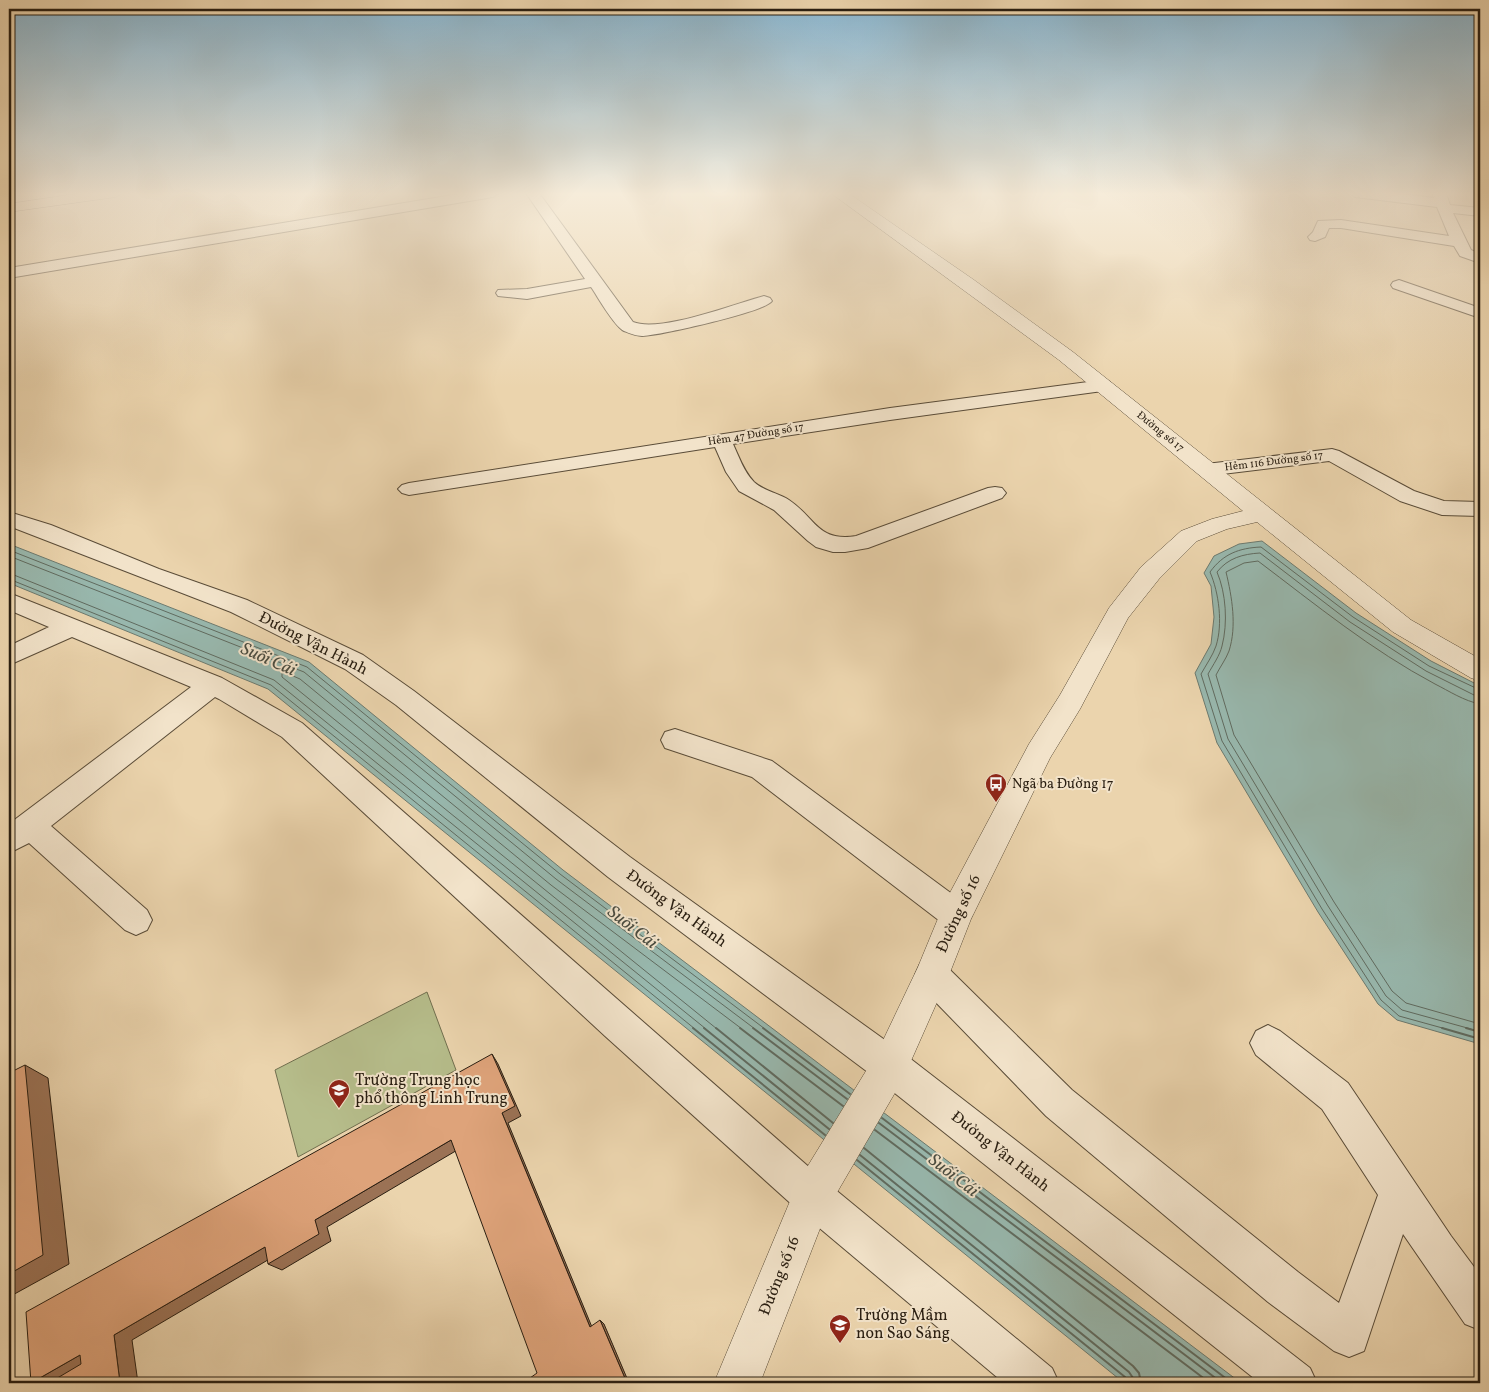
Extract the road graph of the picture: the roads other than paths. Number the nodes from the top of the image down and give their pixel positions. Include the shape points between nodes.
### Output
1 (20, 258) edge
2 (105, 258) edge
3 (578, 258) edge
4 (930, 258) edge
5 (32, 270) junction
6 (9, 273) edge
7 (595, 282) junction
8 (1399, 285) dead end
9 (504, 293) dead end
10 (764, 301) dead end
11 (1480, 313) edge
12 (1103, 386) junction
13 (722, 441) junction
14 (1206, 470) junction
15 (409, 489) dead end
16 (995, 493) dead end
17 (1480, 510) edge
18 (1261, 514) junction
19 (9, 519) edge
20 (9, 601) edge
21 (72, 627) junction
22 (9, 656) edge
23 (1480, 671) edge
24 (213, 685) junction
25 (675, 740) dead end
26 (20, 833) edge
27 (956, 915) junction
28 (136, 920) dead end
29 (932, 975) junction
30 (1268, 1043) dead end
31 (883, 1078) junction
32 (821, 1181) junction
33 (1398, 1192) junction
34 (1480, 1309) edge
35 (737, 1383) edge
36 (1037, 1383) edge
37 (1296, 1383) edge

1 - 5 street via 32,261
2 - 5 street
3 - 7 street
4 - 12 street, Đường số 17
5 - 6 street
7 - 9 street via 527,294
7 - 10 street via 627,326 640,331 668,327
8 - 11 street
12 - 13 street, Hẻm 47 Đường số 17 via 890,414
12 - 14 street, Đường số 17
13 - 15 street, Hẻm 47 Đường số 17
13 - 16 street via 742,482 782,505 804,527 829,544 843,547
14 - 17 street, Hẻm 116 Đường số 17 via 1332,455 1407,496 1442,508
14 - 18 street, Đường số 17
18 - 23 street, Đường số 17 via 1402,626
18 - 27 street, Đường số 16 via 1189,536 1150,572 1118,614 1039,752
19 - 31 street, Đường Vận Hành via 239,606 354,662 405,698
20 - 21 street
21 - 22 street
21 - 24 street
24 - 26 street
24 - 32 street via 292,730 617,1024
25 - 27 street via 762,769
26 - 28 street
27 - 29 street, Đường số 16
29 - 31 street, Đường số 16
29 - 33 street via 1060,1102 1282,1287 1349,1336
30 - 33 street via 1335,1096
31 - 32 street, Đường số 16
31 - 37 street, Đường Vận Hành
32 - 35 street, Đường số 16
32 - 36 street
33 - 34 street

